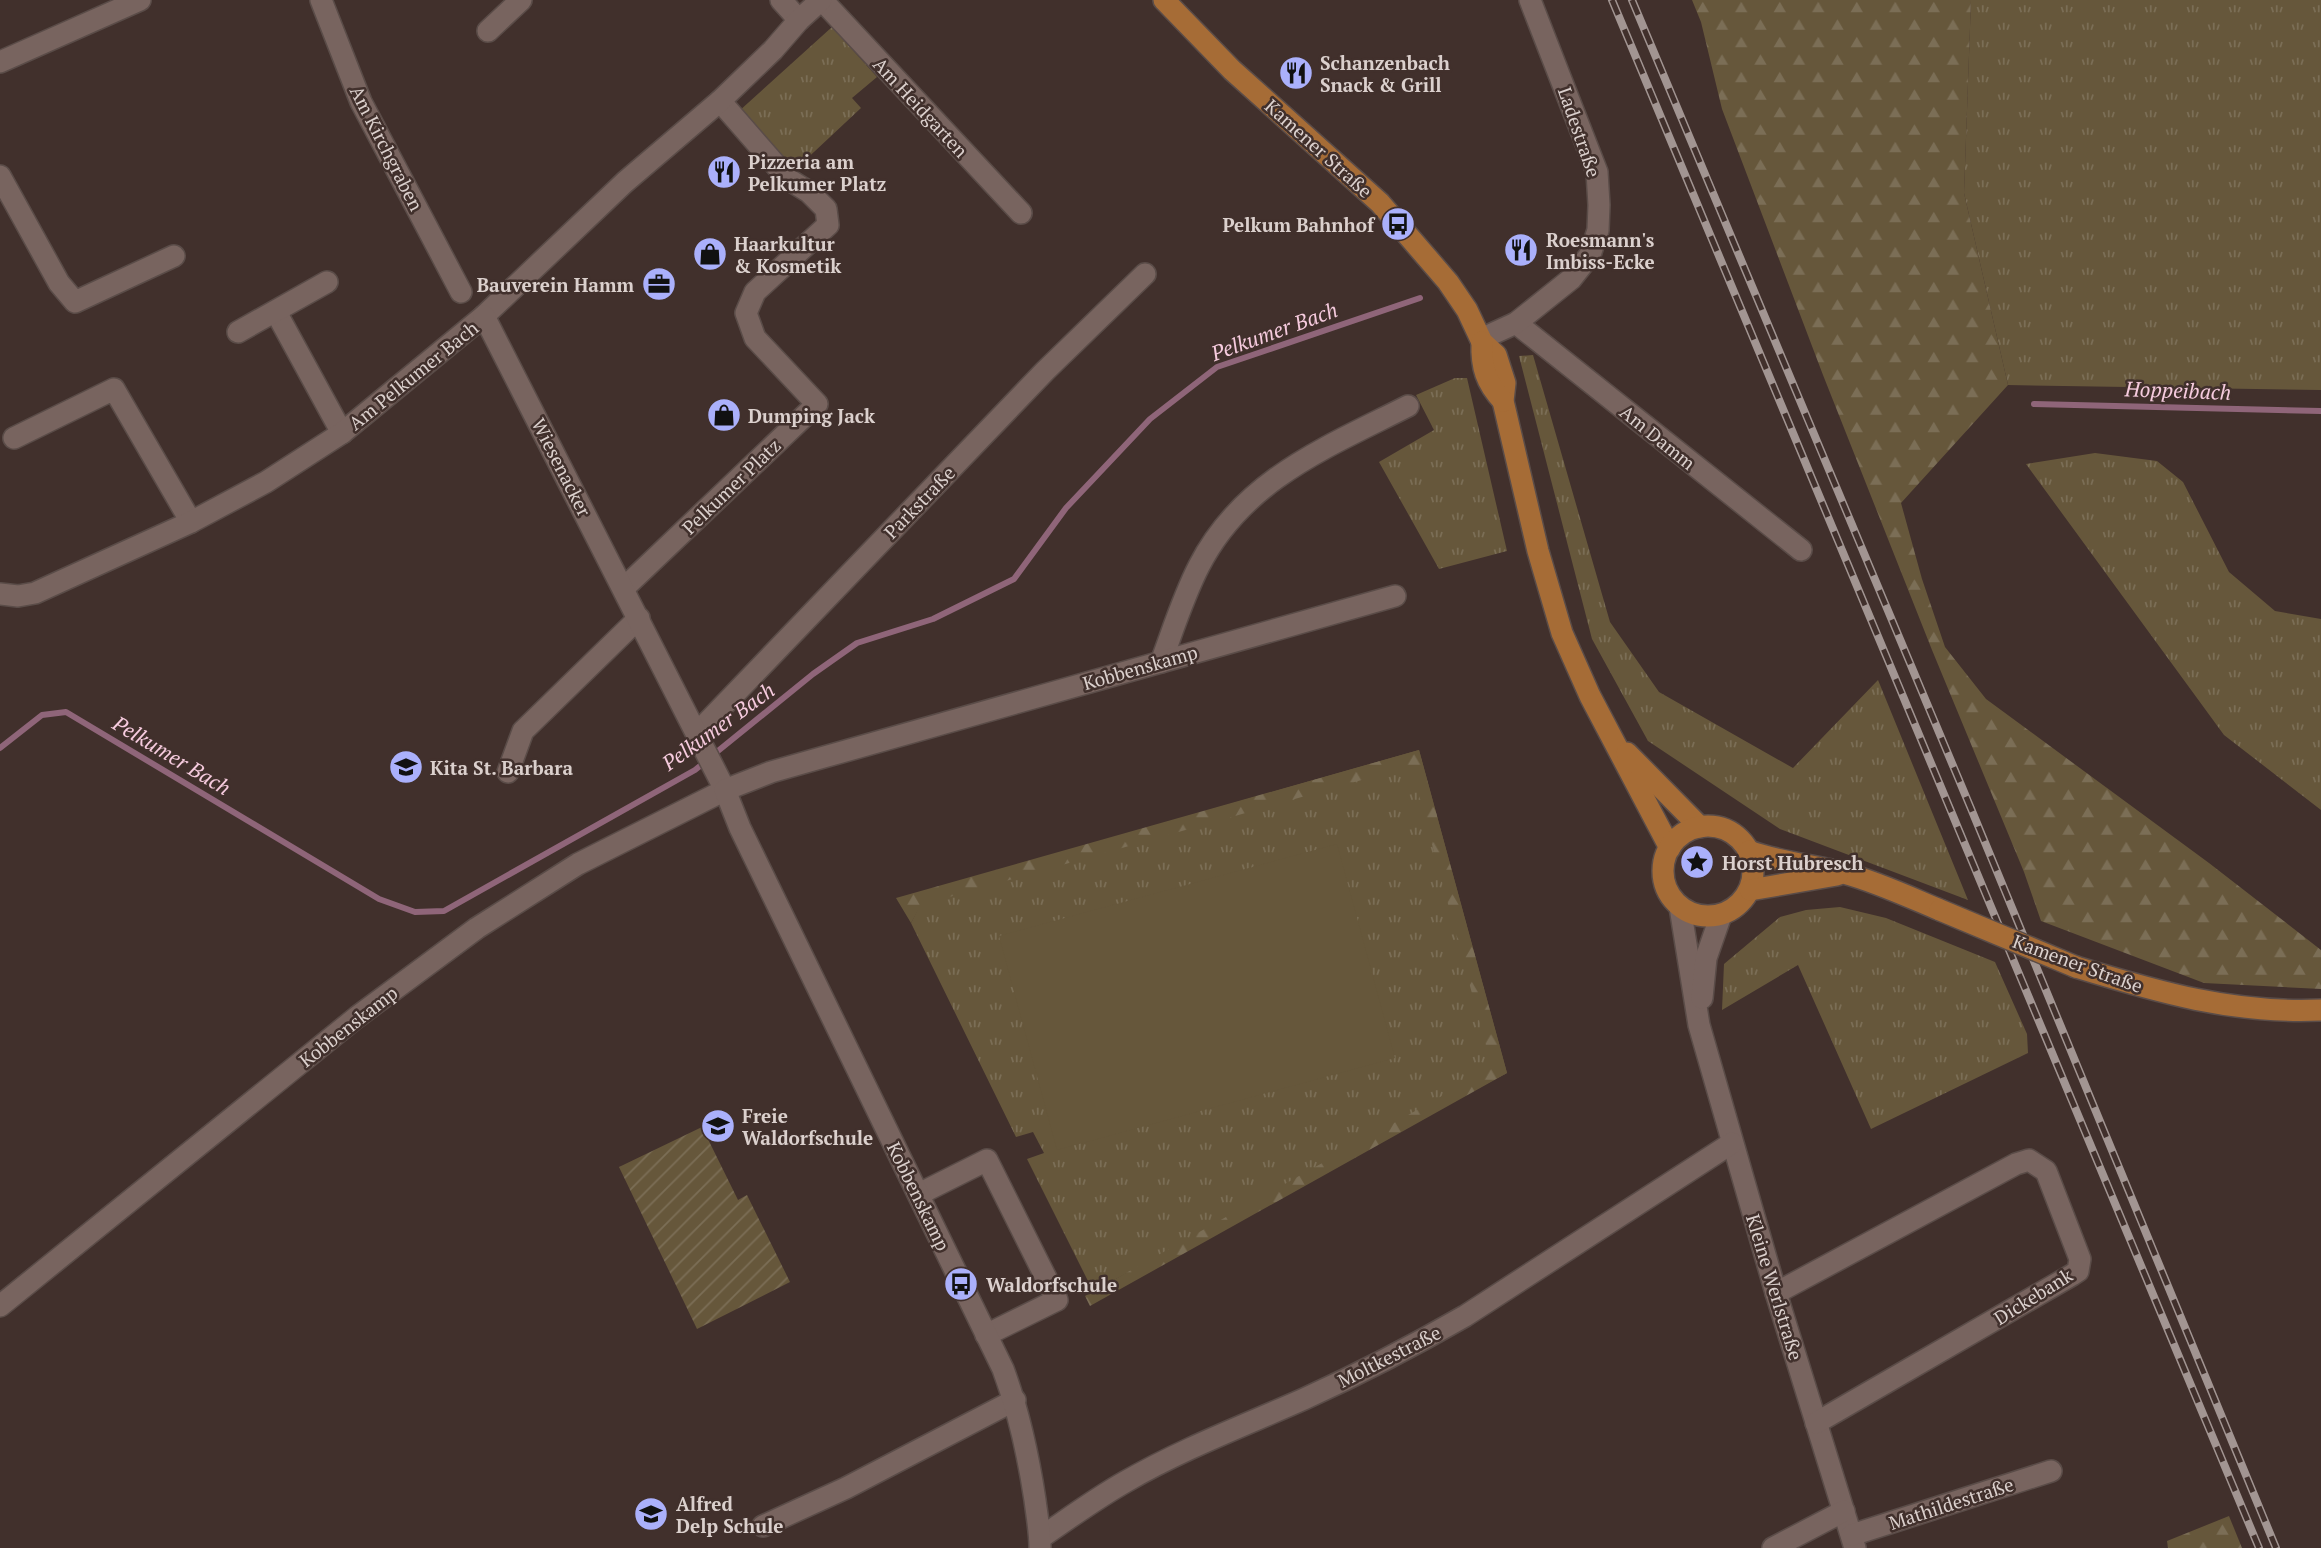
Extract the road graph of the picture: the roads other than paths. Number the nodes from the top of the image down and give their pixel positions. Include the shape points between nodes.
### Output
1 (141, 0) edge
2 (321, 0) edge
3 (522, 0) edge
4 (780, 0) edge
5 (821, 0) edge
6 (1164, 0) edge
7 (1530, 0) edge
8 (799, 20) junction
9 (488, 31) dead end
10 (0, 62) edge
11 (720, 102) junction
12 (0, 176) edge
13 (1021, 213) dead end
14 (174, 256) dead end
15 (1145, 274) dead end
16 (327, 282) dead end
17 (461, 292) dead end
18 (276, 312) junction
19 (484, 316) junction
20 (1516, 323) junction
21 (238, 331) dead end
22 (1481, 341) junction
23 (1408, 406) dead end
24 (342, 433) junction
25 (14, 438) dead end
26 (191, 522) junction
27 (1801, 550) dead end
28 (624, 589) junction
29 (2, 595) edge
30 (1395, 596) dead end
31 (639, 618) junction
32 (1161, 662) junction
33 (1611, 736) junction
34 (700, 739) junction
35 (508, 772) dead end
36 (724, 790) junction
37 (1700, 827) junction
38 (1670, 848) junction
39 (1749, 851) junction
40 (1846, 874) junction
41 (1750, 890) junction
42 (1680, 907) junction
43 (1721, 915) junction
44 (2321, 1010) edge
45 (1699, 1025) junction
46 (1732, 1143) junction
47 (919, 1194) junction
48 (1776, 1293) junction
49 (0, 1306) edge
50 (986, 1335) junction
51 (1015, 1400) junction
52 (1816, 1423) junction
53 (2051, 1471) dead end
54 (1844, 1511) junction
55 (763, 1526) dead end
56 (1853, 1542) edge
57 (1040, 1543) edge
58 (1773, 1548) edge

1 - 10 street
2 - 17 street, Am Kirchgraben via 361,102
3 - 9 street
4 - 8 street
5 - 8 street, Am Pelkumer Bach
5 - 13 street, Am Heidgarten
6 - 22 main road, Kamener Straße via 1232,70 1380,203 1453,289
7 - 20 street, Ladestraße via 1587,141 1597,172 1600,205 1590,255 1571,279
8 - 11 street, Am Pelkumer Bach
11 - 19 street, Am Pelkumer Bach via 625,182
11 - 28 street, Pelkumer Platz via 788,178 826,209 828,225 755,292 746,313 755,338 817,404
12 - 14 street via 59,283 75,302
15 - 34 street, Parkstraße via 1035,381
16 - 18 street
18 - 21 street
18 - 24 street
19 - 24 street, Am Pelkumer Bach
19 - 28 street, Wiesenacker
20 - 22 street, Ladestraße
20 - 27 street, Am Damm
22 - 33 main road, Kamener Straße via 1481,361 1491,388 1503,401 1562,634
23 - 32 street via 1271,481 1239,508 1199,566
24 - 26 street, Am Pelkumer Bach
25 - 26 street via 114,388
26 - 29 street, Am Pelkumer Bach via 35,593
28 - 31 street, Wiesenacker
30 - 32 street, Kobbenskamp
31 - 34 street, Wiesenacker
31 - 35 street via 523,731
32 - 36 street, Kobbenskamp via 784,768
33 - 37 main road, Kamener Straße
33 - 38 main road, Kamener Straße
34 - 36 street, Wiesenacker
36 - 47 street, Kobbenskamp
36 - 49 street, Kobbenskamp via 578,864 477,928 357,1017
37 - 38 main road via 1683,834
37 - 39 main road via 1728,831
38 - 42 main road via 1664,884
39 - 40 main road, Kamener Straße
39 - 41 main road via 1753,866
40 - 41 main road, Kamener Straße
40 - 44 main road, Kamener Straße, bridge via 2076,967 2146,988 2254,1010
41 - 43 main road via 1741,903
42 - 43 main road via 1699,916
42 - 45 street, Kleine Werlstraße
43 - 45 street, Kleine Werlstraße via 1706,958
45 - 46 street, Kleine Werlstraße
46 - 48 street, Kleine Werlstraße
46 - 57 street, Moltkestraße via 1424,1340 1125,1482
47 - 50 street, Kobbenskamp
47 - 50 street via 987,1160 1057,1300
48 - 52 street, Kleine Werlstraße
48 - 52 street, Dickebank via 2029,1160 2046,1171 2080,1259 2078,1271 2072,1275
50 - 51 street, Kobbenskamp
51 - 55 street
51 - 57 street, Kobbenskamp
52 - 54 street, Kleine Werlstraße
53 - 56 street, Mathildestraße
54 - 56 street, Kleine Werlstraße
54 - 58 street

